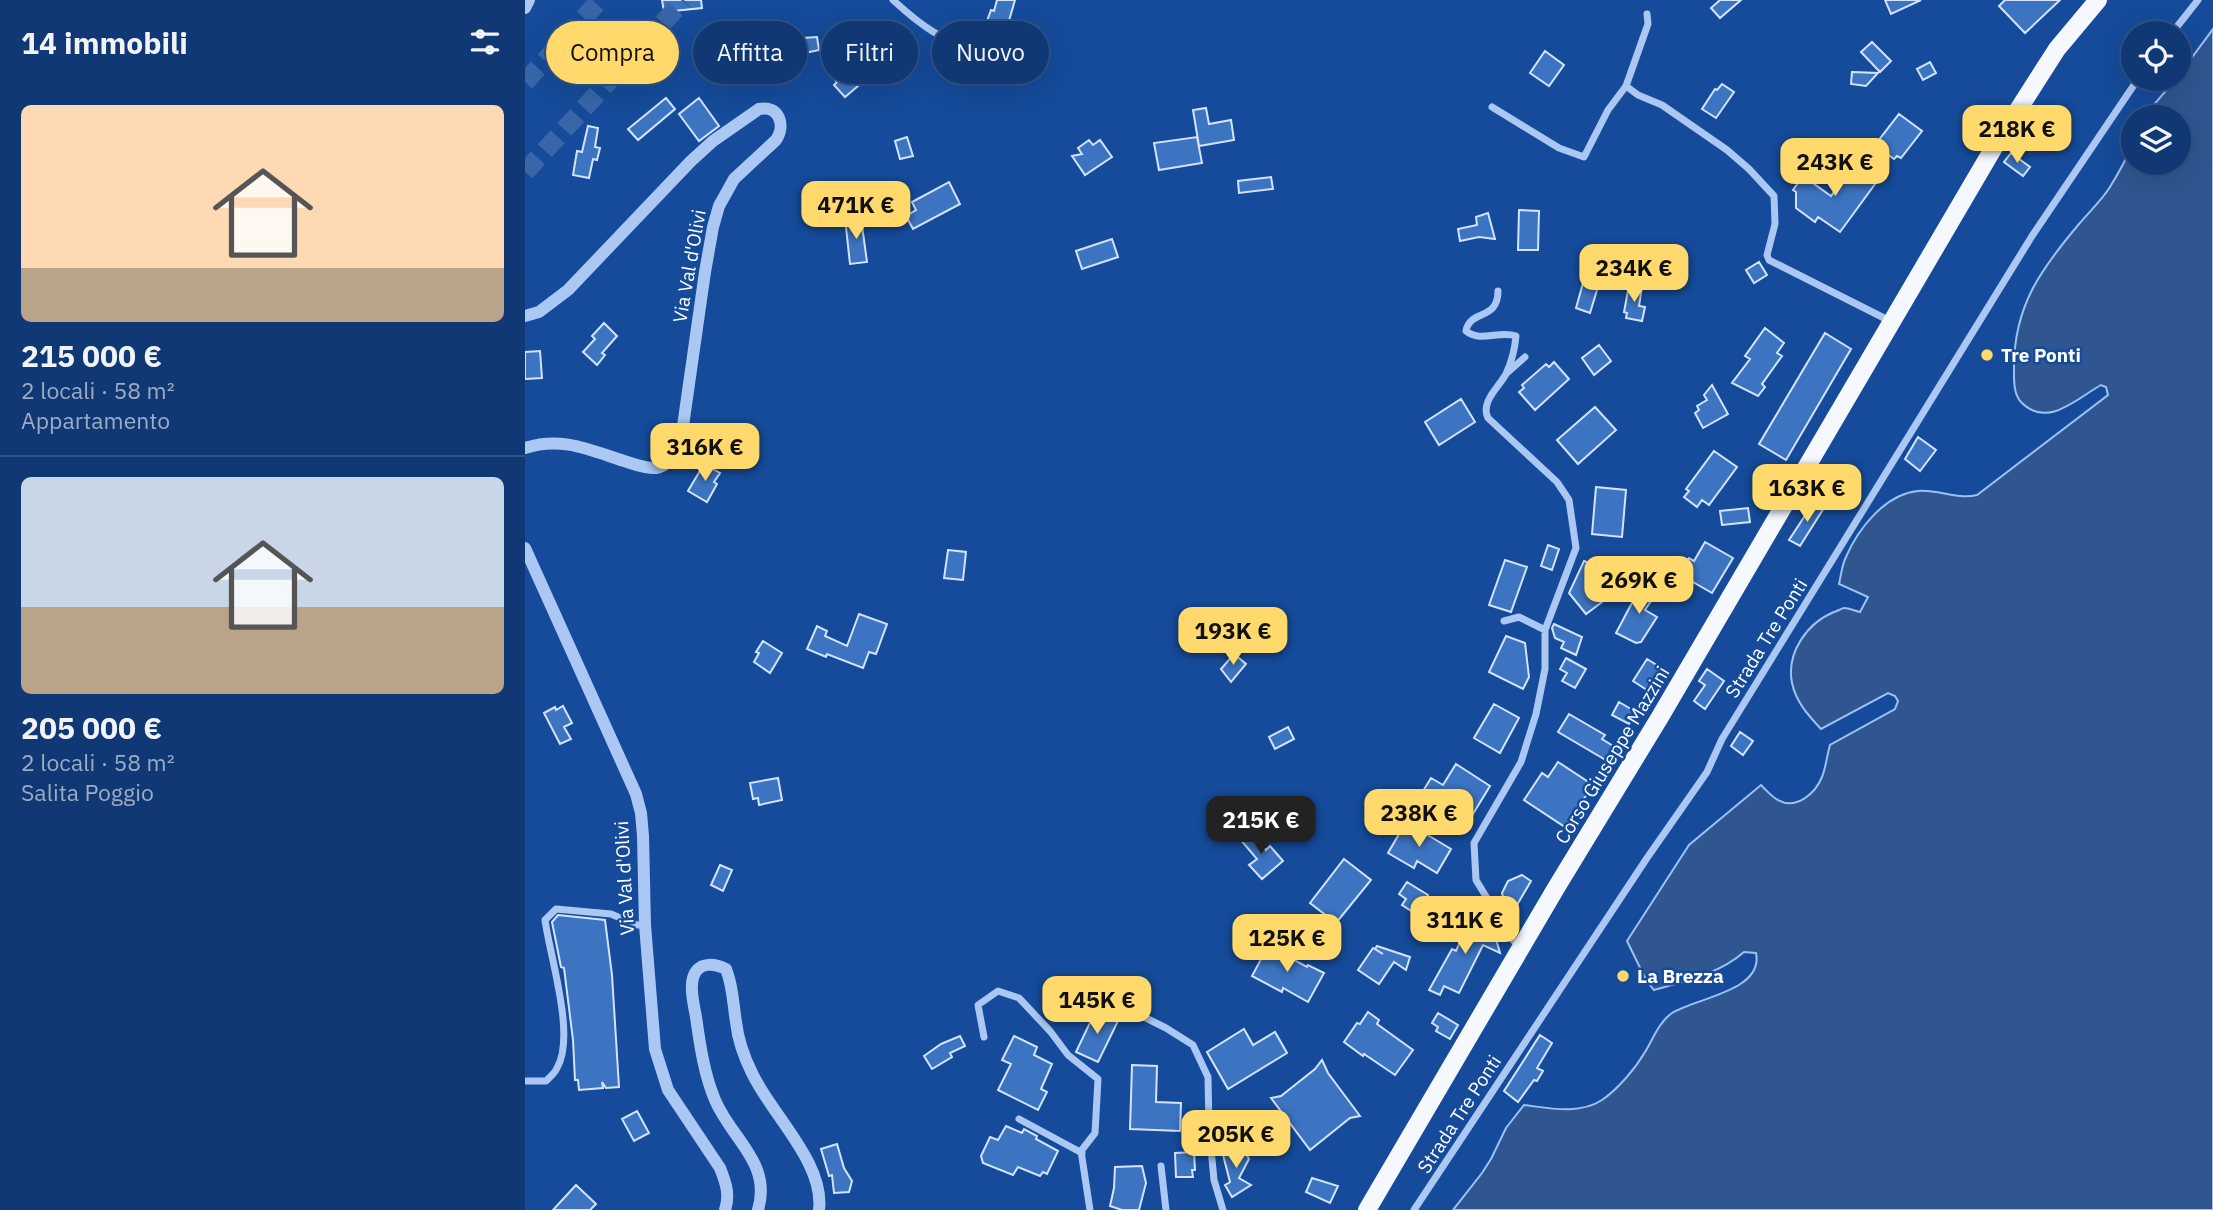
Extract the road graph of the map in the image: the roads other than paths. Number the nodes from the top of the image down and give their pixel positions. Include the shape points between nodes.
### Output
1 (529, 0) edge
2 (893, 0) edge
3 (2098, 0) edge
4 (2198, 0) edge
5 (525, 8) edge
6 (1647, 14) dead end
7 (2181, 21) edge
8 (932, 30) edge
9 (1626, 86) junction
10 (2130, 91) edge
11 (1492, 107) dead end
12 (1498, 291) dead end
13 (525, 316) edge
14 (1893, 322) junction
15 (1525, 357) dead end
16 (1506, 373) junction
17 (525, 448) edge
18 (525, 548) edge
19 (1504, 621) dead end
20 (1545, 631) junction
21 (645, 925) junction
22 (1521, 949) junction
23 (1142, 997) dead end
24 (984, 1037) dead end
25 (525, 1081) edge
26 (1019, 1119) dead end
27 (1082, 1153) junction
28 (1161, 1166) dead end
29 (725, 1210) edge
30 (758, 1210) edge
31 (820, 1210) edge
32 (1090, 1210) edge
33 (1166, 1210) edge
34 (1223, 1210) edge
35 (1367, 1210) edge
36 (1414, 1210) edge

1 - 5 street
2 - 8 street
3 - 14 main road, Corso Giuseppe Mazzini via 2057,49 2014,115
4 - 7 street
6 - 9 street via 1648,24
9 - 11 street via 1584,157 1559,148
9 - 14 street via 1727,150 1774,196 1769,260
10 - 36 street, Strada Tre Ponti via 1938,386 1723,738 1707,772
12 - 16 street via 1496,305 1468,323 1466,331 1480,338 1516,336
13 - 17 street, Via Val d'Olivi via 568,290 713,141 759,109 778,115 780,134 734,179 719,206 680,447 675,455 656,468 559,443
14 - 22 main road, Corso Giuseppe Mazzini
15 - 16 street
16 - 20 street via 1487,404 1486,415 1557,482 1569,500 1573,524 1576,548
18 - 21 street, Via Val d'Olivi via 636,794 643,836
19 - 20 street via 1519,618
20 - 22 street via 1545,668 1521,762 1474,843 1476,880
21 - 25 street via 611,914 556,909 545,920 563,1011 562,1053 557,1069 546,1081
21 - 29 street, Via Val d'Olivi via 655,1049 662,1075 720,1168 728,1193
22 - 35 main road, Corso Giuseppe Mazzini
23 - 34 street via 1140,1015 1193,1045 1208,1077 1214,1180
24 - 27 street via 978,1005 998,991 1019,998 1067,1055 1098,1079 1095,1133
26 - 27 street
27 - 32 street
28 - 33 street
30 - 31 street via 759,1174 714,1098 699,1039 692,986 694,975 707,964 716,964 729,976 740,1045 752,1075 816,1180

